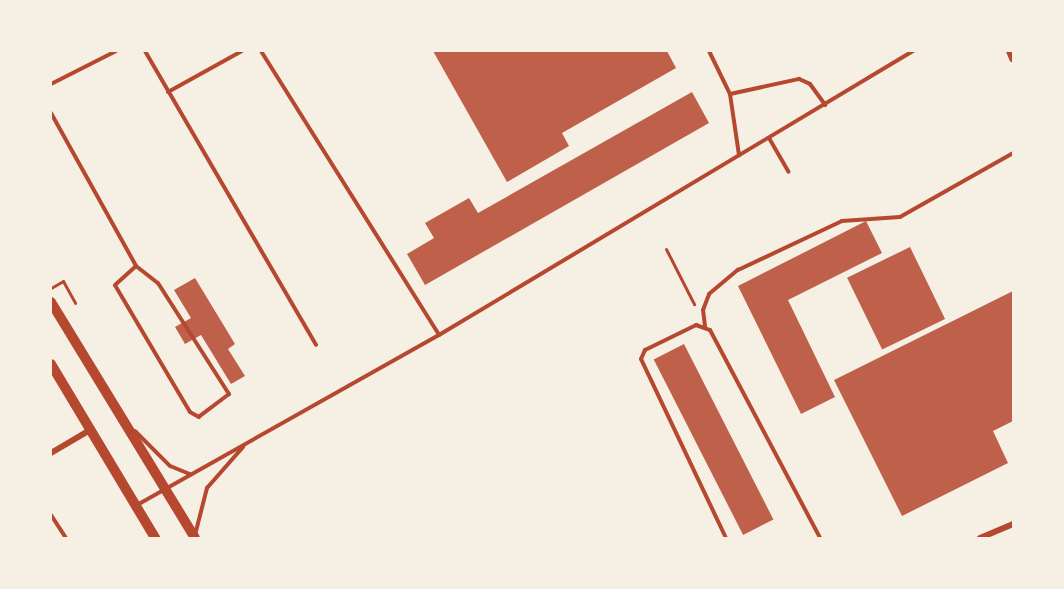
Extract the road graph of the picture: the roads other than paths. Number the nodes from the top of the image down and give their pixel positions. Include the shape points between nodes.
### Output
1 (116, 51) edge
2 (145, 51) edge
3 (242, 51) edge
4 (261, 51) edge
5 (709, 51) edge
6 (914, 51) edge
7 (1010, 51) edge
8 (110, 52) edge
9 (1013, 58) edge
10 (51, 84) edge
11 (168, 92) junction
12 (730, 94) junction
13 (825, 105) junction
14 (51, 113) edge
15 (769, 138) junction
16 (1013, 153) edge
17 (740, 155) junction
18 (789, 172) dead end
19 (136, 266) junction
20 (51, 302) edge
21 (705, 326) junction
22 (439, 335) junction
23 (316, 345) dead end
24 (51, 364) edge
25 (122, 418) junction
26 (90, 430) junction
27 (246, 444) junction
28 (51, 453) edge
29 (191, 475) junction
30 (165, 489) junction
31 (135, 506) junction
32 (51, 515) edge
33 (1013, 524) edge
34 (819, 536) edge
35 (66, 538) edge
36 (155, 538) edge
37 (195, 538) edge
38 (726, 538) edge
39 (810, 538) edge
40 (981, 538) edge

1 - 8 lane
2 - 11 lane
3 - 11 lane
4 - 22 lane
5 - 12 lane
6 - 13 lane
7 - 9 street
8 - 10 lane
11 - 23 lane
12 - 13 lane via 799,79 810,84
12 - 17 lane
13 - 15 lane
14 - 19 lane
15 - 17 lane
15 - 18 lane
16 - 21 lane via 900,217 842,221 738,270 709,294 703,310
17 - 22 lane
19 - 19 lane via 158,284 229,394 199,417 190,412 115,285
20 - 25 main road
21 - 34 lane
21 - 38 lane via 696,325 645,350 641,359
22 - 27 lane
24 - 26 main road
25 - 29 lane via 170,466
25 - 30 main road
26 - 28 street
26 - 31 main road
27 - 29 lane
27 - 37 lane via 207,488
29 - 30 lane
30 - 31 lane
30 - 37 main road
31 - 36 main road
32 - 35 lane
33 - 40 street
34 - 39 lane

